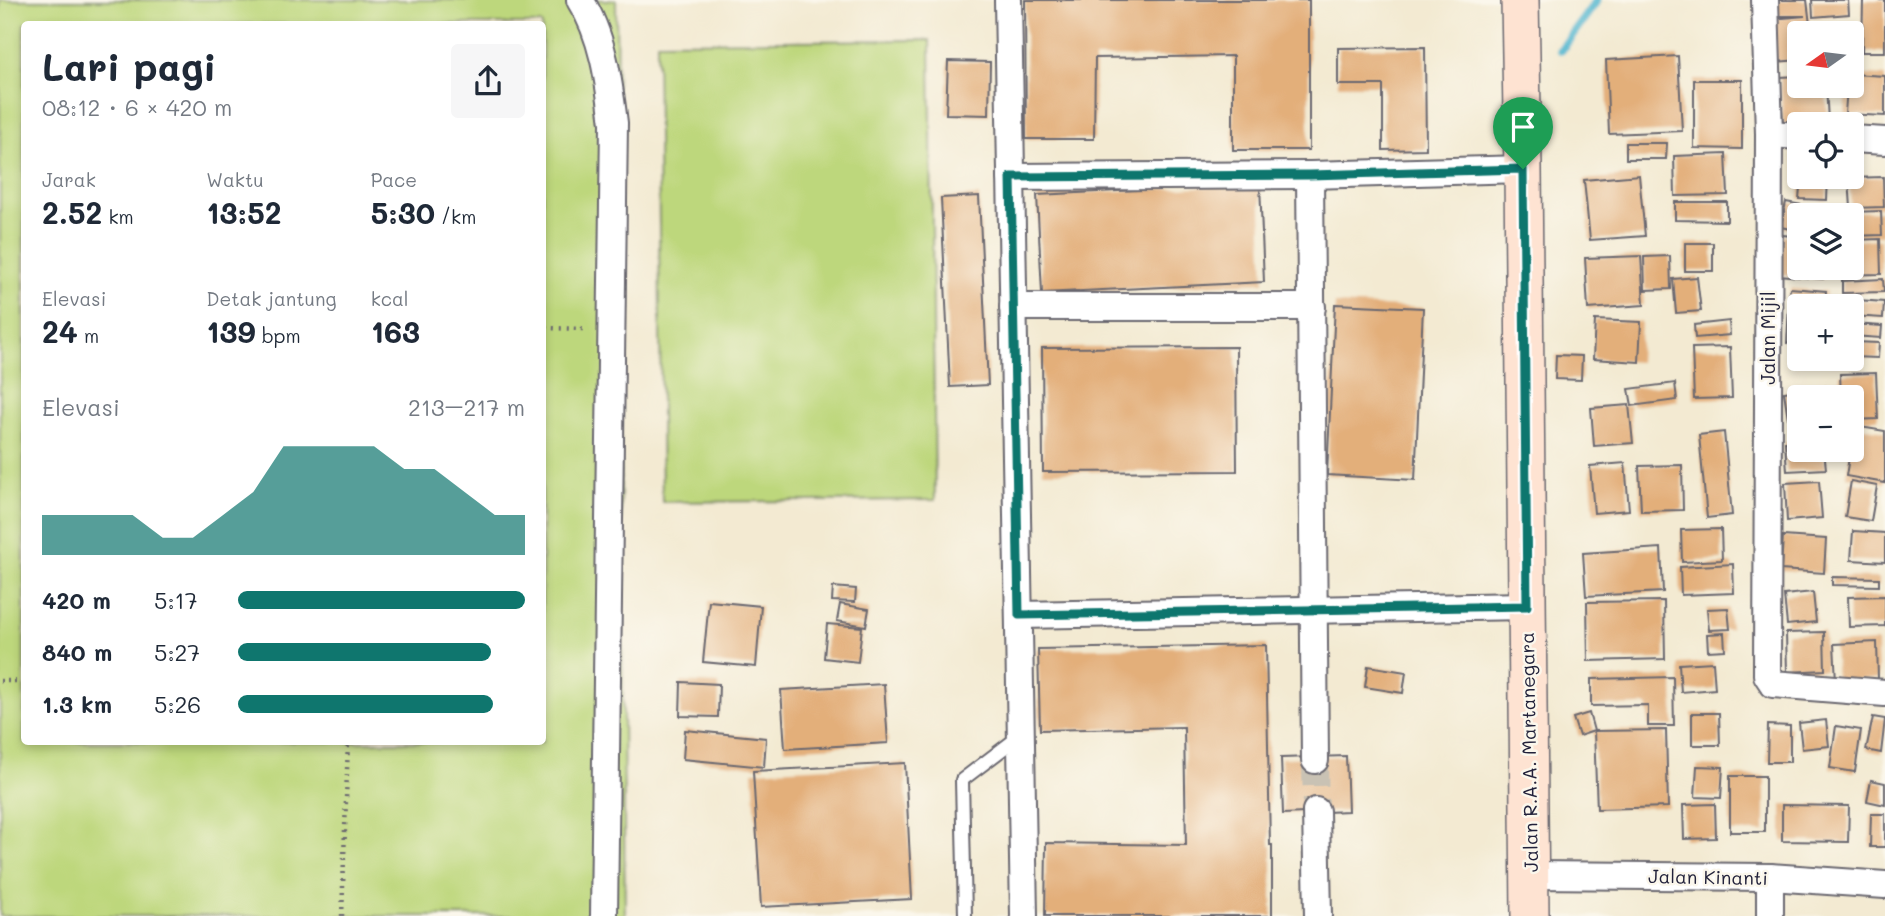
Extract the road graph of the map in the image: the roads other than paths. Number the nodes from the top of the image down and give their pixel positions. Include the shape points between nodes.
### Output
1 (580, 0) edge
2 (1008, 0) edge
3 (1520, 0) edge
4 (1765, 0) edge
5 (1769, 134) junction
6 (1787, 135) edge
7 (1864, 140) edge
8 (1885, 141) edge
9 (1523, 169) junction
10 (1310, 175) junction
11 (1011, 177) junction
12 (1013, 307) junction
13 (1312, 307) junction
14 (1527, 606) junction
15 (1313, 610) junction
16 (1019, 615) junction
17 (1885, 692) edge
18 (1021, 735) junction
19 (1315, 760) tunnel mouth
20 (1316, 811) tunnel mouth
21 (1530, 875) junction
22 (1770, 877) junction
23 (1885, 885) edge
24 (604, 916) edge
25 (965, 916) edge
26 (1024, 916) edge
27 (1318, 916) edge
28 (1530, 916) edge
29 (1769, 916) edge

1 - 24 street via 598,40 614,123
2 - 11 street
3 - 9 main road, Jalan R.A.A. Martanegara
4 - 5 street, Jalan Mijil
5 - 6 street
5 - 17 street, Jalan Mijil via 1767,675 1773,684
7 - 8 street
9 - 10 street
9 - 14 main road, Jalan R.A.A. Martanegara
10 - 11 street
10 - 13 street
11 - 12 street
12 - 13 street
12 - 16 street
13 - 15 street
14 - 15 street
14 - 21 main road, Jalan R.A.A. Martanegara
15 - 16 street
15 - 19 street
16 - 18 street
18 - 25 lane via 962,780
18 - 26 street
20 - 27 street
21 - 22 street, Jalan Kinanti
21 - 28 main road, Jalan R.A.A. Martanegara
22 - 23 street, Jalan Kinanti
22 - 29 street

